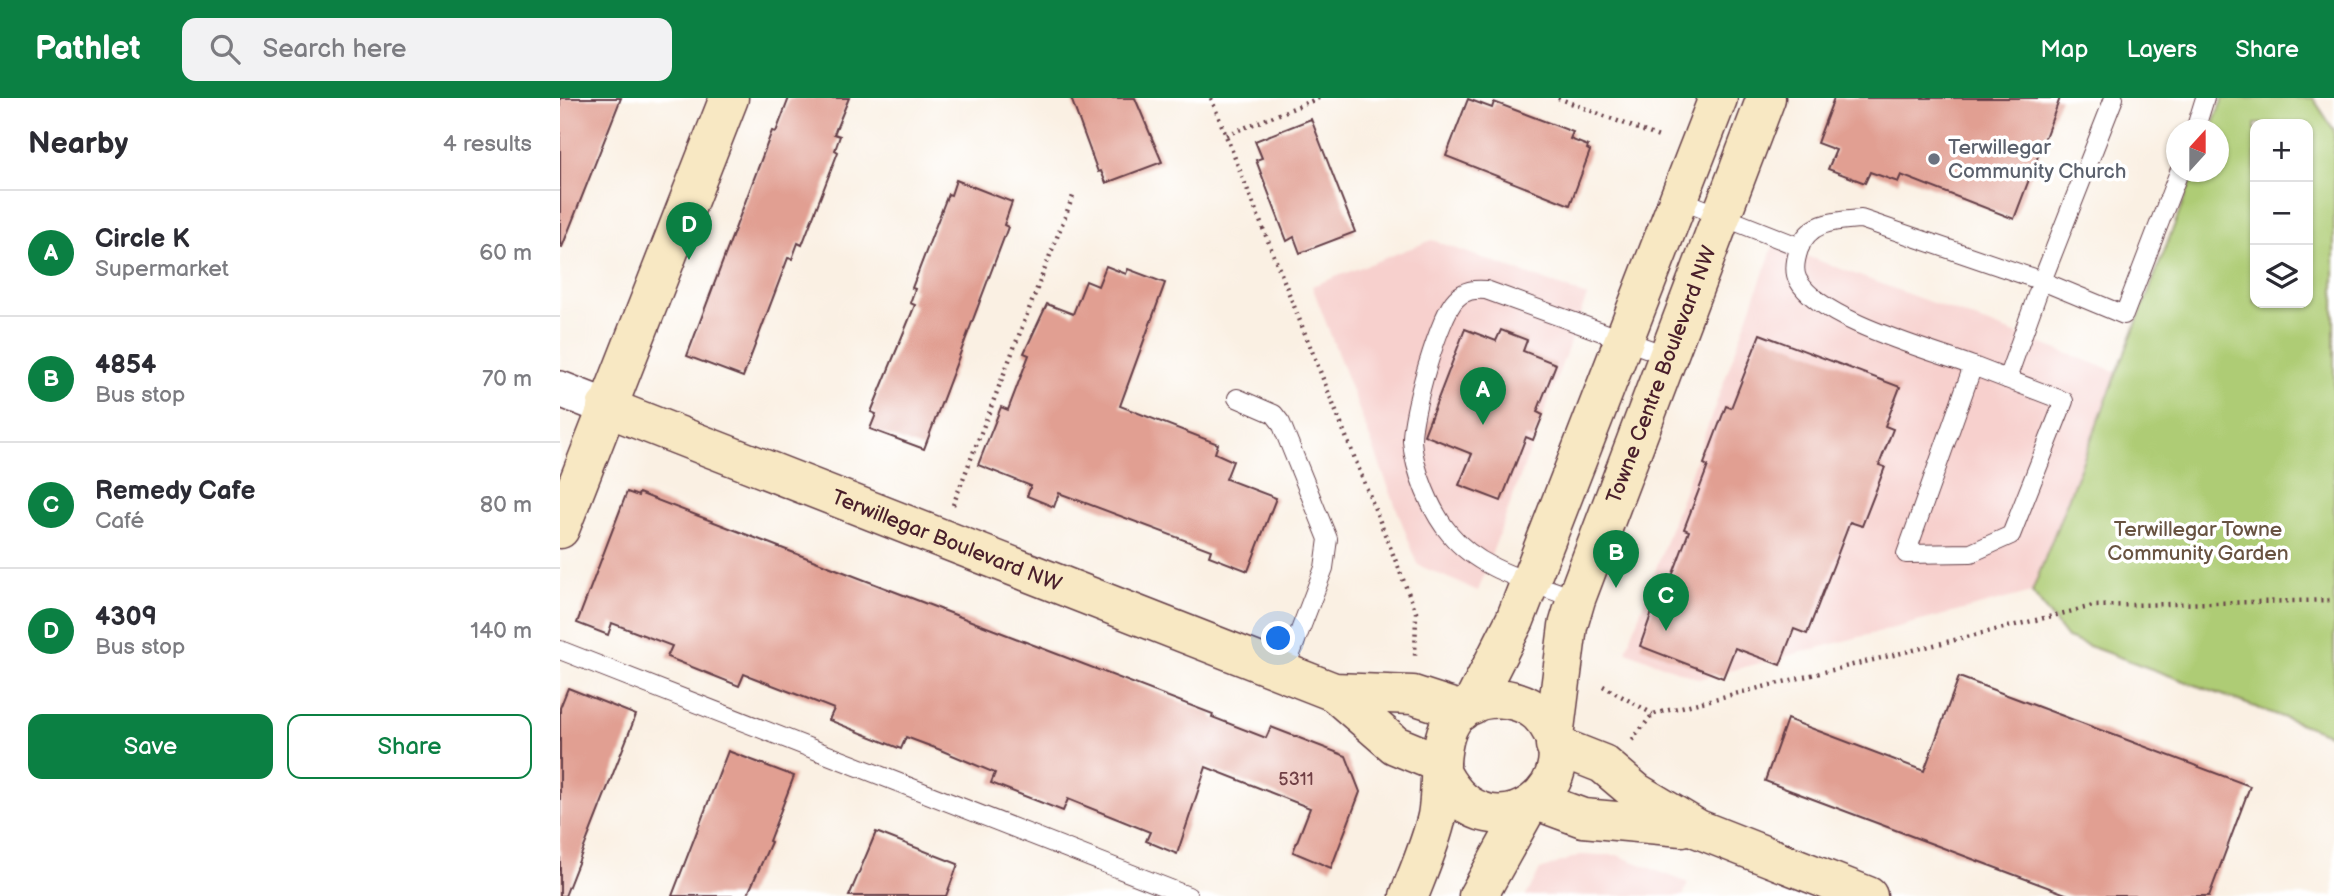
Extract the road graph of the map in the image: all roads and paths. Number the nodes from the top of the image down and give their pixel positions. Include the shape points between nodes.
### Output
1 (729, 98) edge
2 (1211, 98) edge
3 (1319, 98) edge
4 (1558, 98) edge
5 (1718, 98) edge
6 (1766, 98) edge
7 (2114, 98) edge
8 (2205, 98) edge
9 (2198, 119) edge
10 (1226, 135) junction
11 (1659, 137) dead end
12 (2175, 182) edge
13 (1073, 196) dead end
14 (1678, 199) junction
15 (1721, 214) junction
16 (1800, 247) junction
17 (2042, 281) junction
18 (1626, 340) junction
19 (1668, 356) junction
20 (1973, 366) junction
21 (2007, 379) junction
22 (560, 389) edge
23 (1237, 398) dead end
24 (606, 407) junction
25 (560, 530) edge
26 (940, 537) junction
27 (1531, 582) junction
28 (1576, 600) junction
29 (2334, 600) edge
30 (560, 650) edge
31 (1415, 667) dead end
32 (1284, 672) junction
33 (1603, 686) dead end
34 (1334, 692) junction
35 (1467, 708) junction
36 (1653, 714) junction
37 (1555, 741) junction
38 (1627, 746) dead end
39 (1442, 770) junction
40 (1532, 804) junction
41 (1698, 829) junction
42 (1188, 896) edge
43 (1409, 896) edge
44 (1478, 896) edge
45 (1868, 896) edge

1 - 24 street
2 - 10 path
3 - 10 path
4 - 11 path
5 - 14 street
6 - 15 street, Towne Centre Boulevard NW
7 - 17 lane
8 - 9 lane
10 - 31 path via 1416,612
12 - 17 lane via 2124,315
13 - 26 path
14 - 15 lane
14 - 18 street
15 - 16 lane
15 - 19 street, Towne Centre Boulevard NW
16 - 17 lane via 1814,227 1861,219
16 - 20 lane via 1795,260 1797,279 1813,298 1843,317
17 - 21 lane
18 - 19 lane
18 - 27 street
18 - 27 lane via 1486,290 1464,293 1449,308 1415,412 1415,458 1438,517 1456,541 1476,560
19 - 28 street, Towne Centre Boulevard NW
20 - 21 lane
20 - 21 lane via 1906,554 1971,554 2011,535 2064,401
22 - 24 street, Terwillegar Boulevard NW
23 - 32 lane via 1282,422 1328,539 1324,568
24 - 25 street
24 - 26 street, Terwillegar Boulevard NW
26 - 32 street, Terwillegar Boulevard NW
27 - 28 lane
27 - 35 street via 1502,650
28 - 37 street, Towne Centre Boulevard NW via 1568,626
29 - 36 path via 2093,606
30 - 42 lane
32 - 34 street, Terwillegar Boulevard NW
33 - 36 path
34 - 35 street, Terwillegar Boulevard NW via 1413,695
34 - 39 street, Terwillegar Boulevard NW via 1395,745
35 - 37 street via 1488,699 1520,702 1535,710
35 - 39 street via 1448,727 1441,743
36 - 38 path
37 - 40 street via 1556,769 1550,785
37 - 41 street via 1603,764 1636,792
39 - 40 street via 1463,804 1478,812 1511,814
39 - 43 street via 1437,817
40 - 41 street via 1583,818
40 - 44 street
41 - 45 street

